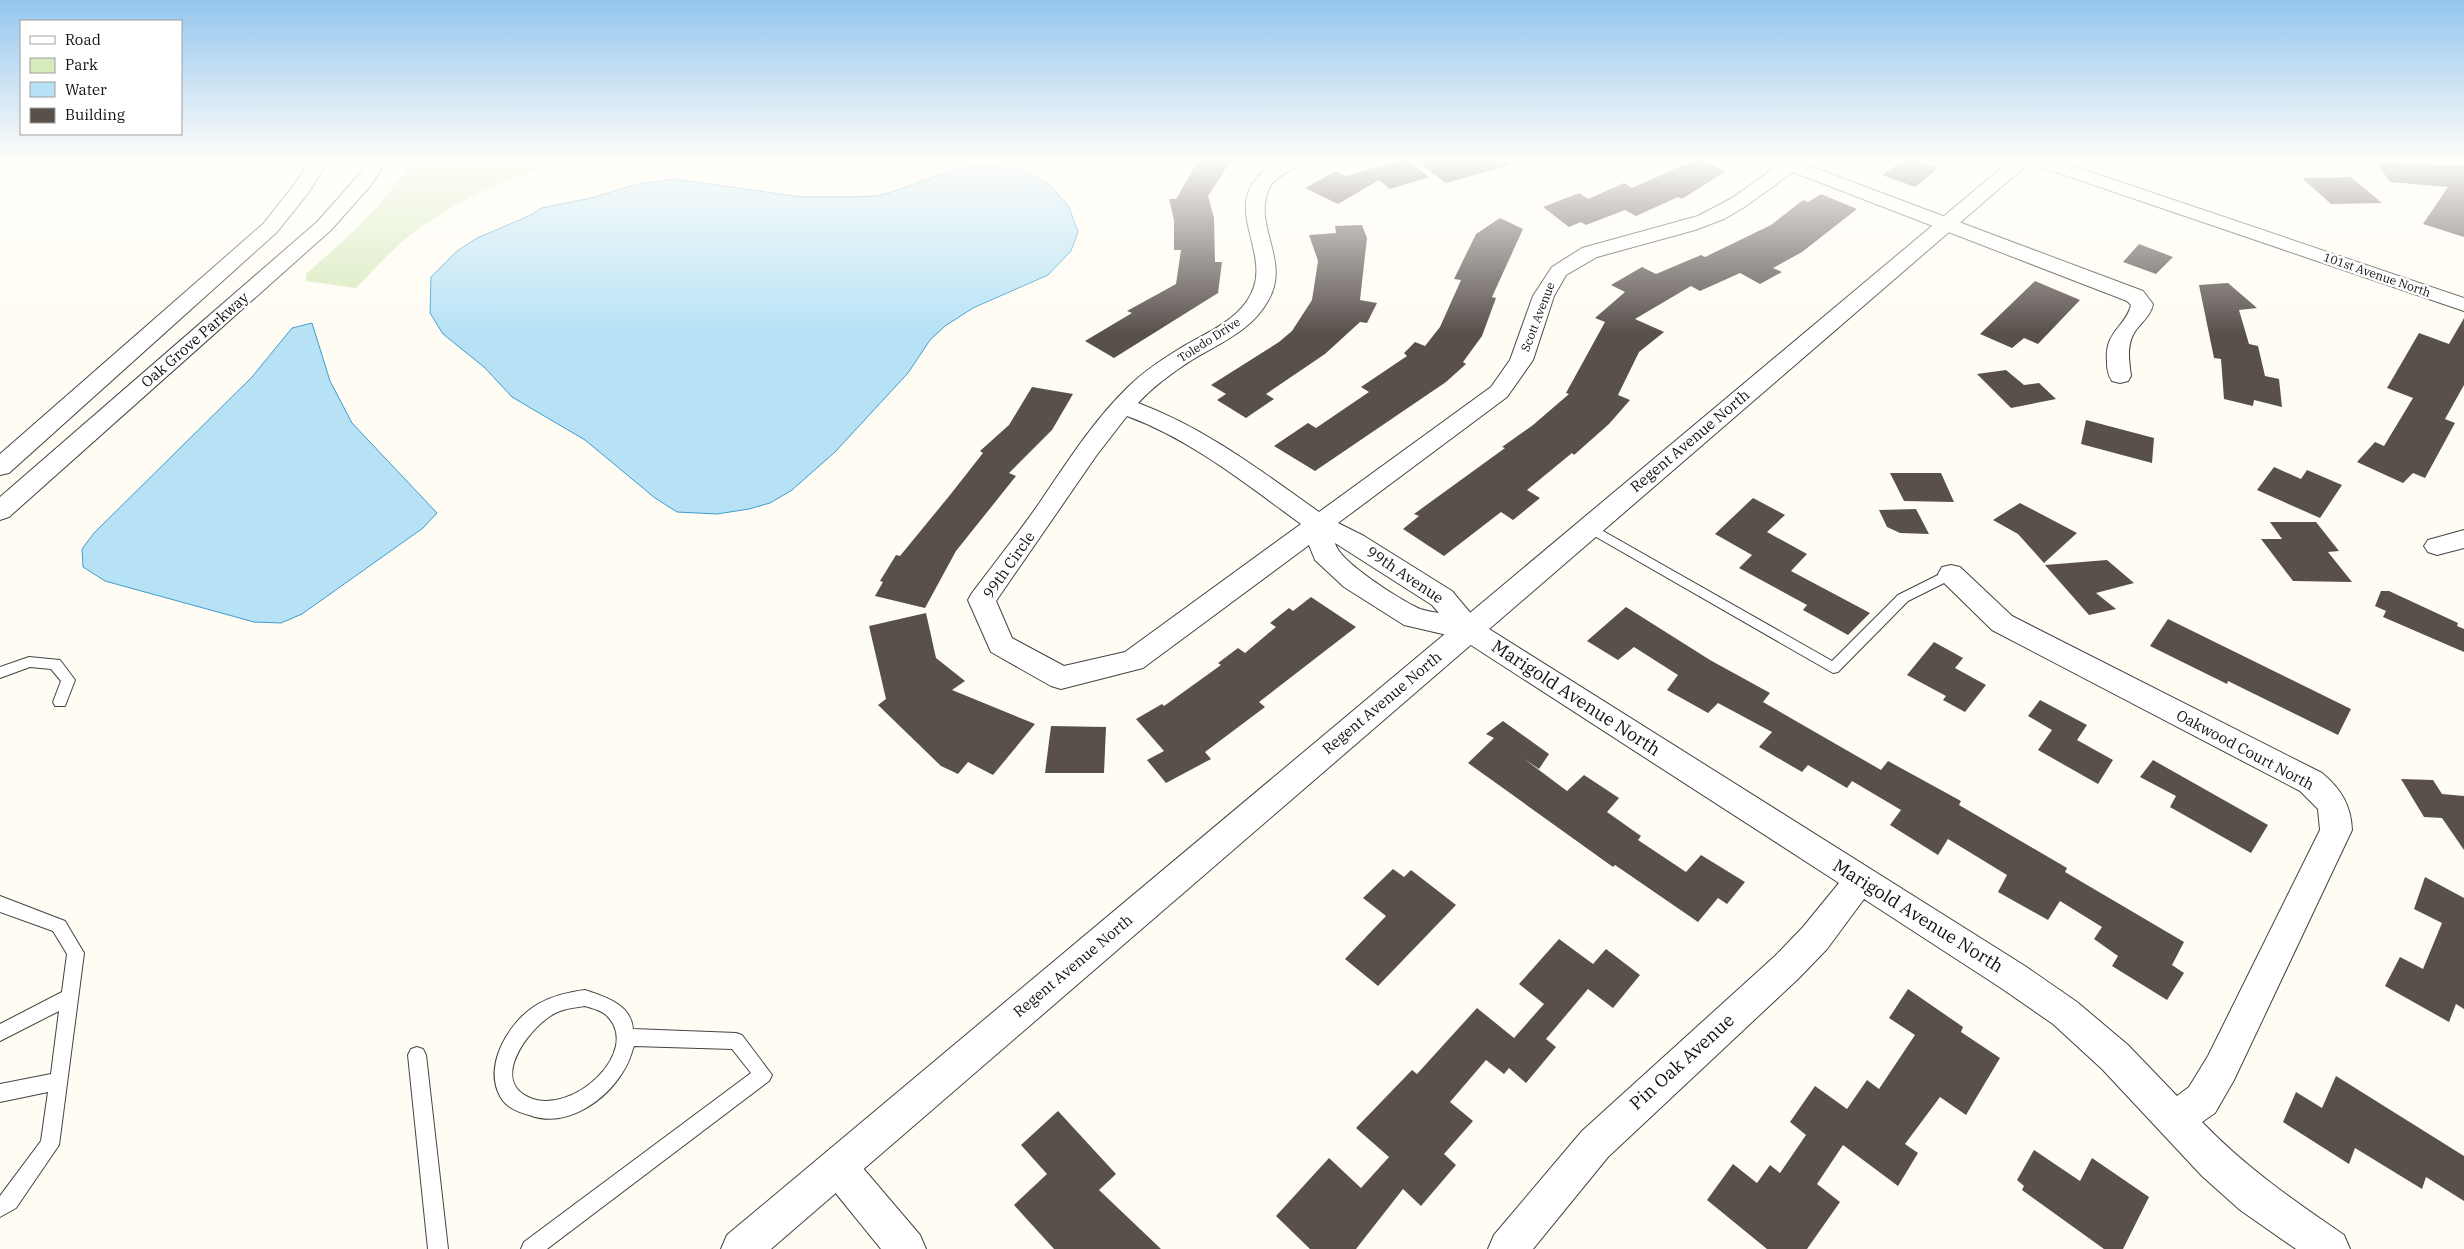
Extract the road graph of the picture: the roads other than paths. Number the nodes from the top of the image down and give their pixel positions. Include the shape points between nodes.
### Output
1 (279, 217) edge
2 (332, 217) edge
3 (1255, 217) edge
4 (1711, 217) edge
5 (1928, 217) edge
6 (1954, 217) edge
7 (2206, 217) edge
8 (1946, 224) junction
9 (2464, 305) edge
10 (2120, 376) dead end
11 (1124, 406) junction
12 (0, 466) edge
13 (0, 511) edge
14 (1318, 524) junction
15 (1589, 527) junction
16 (2464, 539) edge
17 (2437, 546) dead end
18 (1951, 574) joint
19 (1468, 630) junction
20 (0, 673) edge
21 (60, 702) dead end
22 (1860, 880) junction
23 (3, 909) edge
24 (70, 997) junction
25 (0, 1033) edge
26 (627, 1037) junction
27 (417, 1055) dead end
28 (59, 1081) junction
29 (0, 1093) edge
30 (2175, 1119) junction
31 (838, 1167) junction
32 (0, 1207) edge
33 (438, 1249) edge
34 (531, 1249) edge
35 (742, 1249) edge
36 (906, 1249) edge
37 (1508, 1249) edge
38 (2330, 1249) edge

1 - 12 street
2 - 13 street, Oak Grove Parkway
3 - 11 street, Toledo Drive via 1268,274 1258,301 1232,328 1148,380
4 - 14 street, Scott Avenue via 1665,234 1589,252 1567,264 1554,277 1517,369 1499,392
5 - 8 street
6 - 8 street, Regent Avenue North
7 - 9 street, 101st Avenue North
8 - 10 street via 2135,296 2142,304 2141,312 2116,346
8 - 15 street, Regent Avenue North
11 - 14 street via 1156,418 1218,452
11 - 14 street, 99th Circle via 1092,444 982,600 1001,646 1061,678 1133,661
14 - 19 street, 99th Avenue via 1324,554 1353,580 1414,618
15 - 18 lane via 1833,668 1903,598
15 - 19 street, Regent Avenue North
16 - 17 street
18 - 30 street, Oakwood Court North via 2002,622 2311,782 2330,798 2336,815 2336,830 2315,874 2221,1068 2202,1100
19 - 22 street, Marigold Avenue North
19 - 31 street, Regent Avenue North
20 - 21 lane via 30,662 55,664 68,680
22 - 30 street, Marigold Avenue North via 2065,1013 2115,1056
22 - 37 street, Pin Oak Avenue via 1815,938 1786,968 1594,1144
23 - 24 lane via 59,926 76,952
24 - 25 lane
24 - 28 lane
26 - 26 lane via 624,1021 616,1009 602,1001 585,998 565,1001 532,1019 512,1042 504,1060 503,1079 510,1095 523,1106 542,1110 562,1109 600,1088 624,1054
26 - 34 lane via 736,1041 763,1075
27 - 33 lane
28 - 29 lane
28 - 32 lane via 50,1145 10,1201
30 - 38 street, Marigold Avenue North via 2215,1164
31 - 35 street, Regent Avenue North
31 - 36 street

